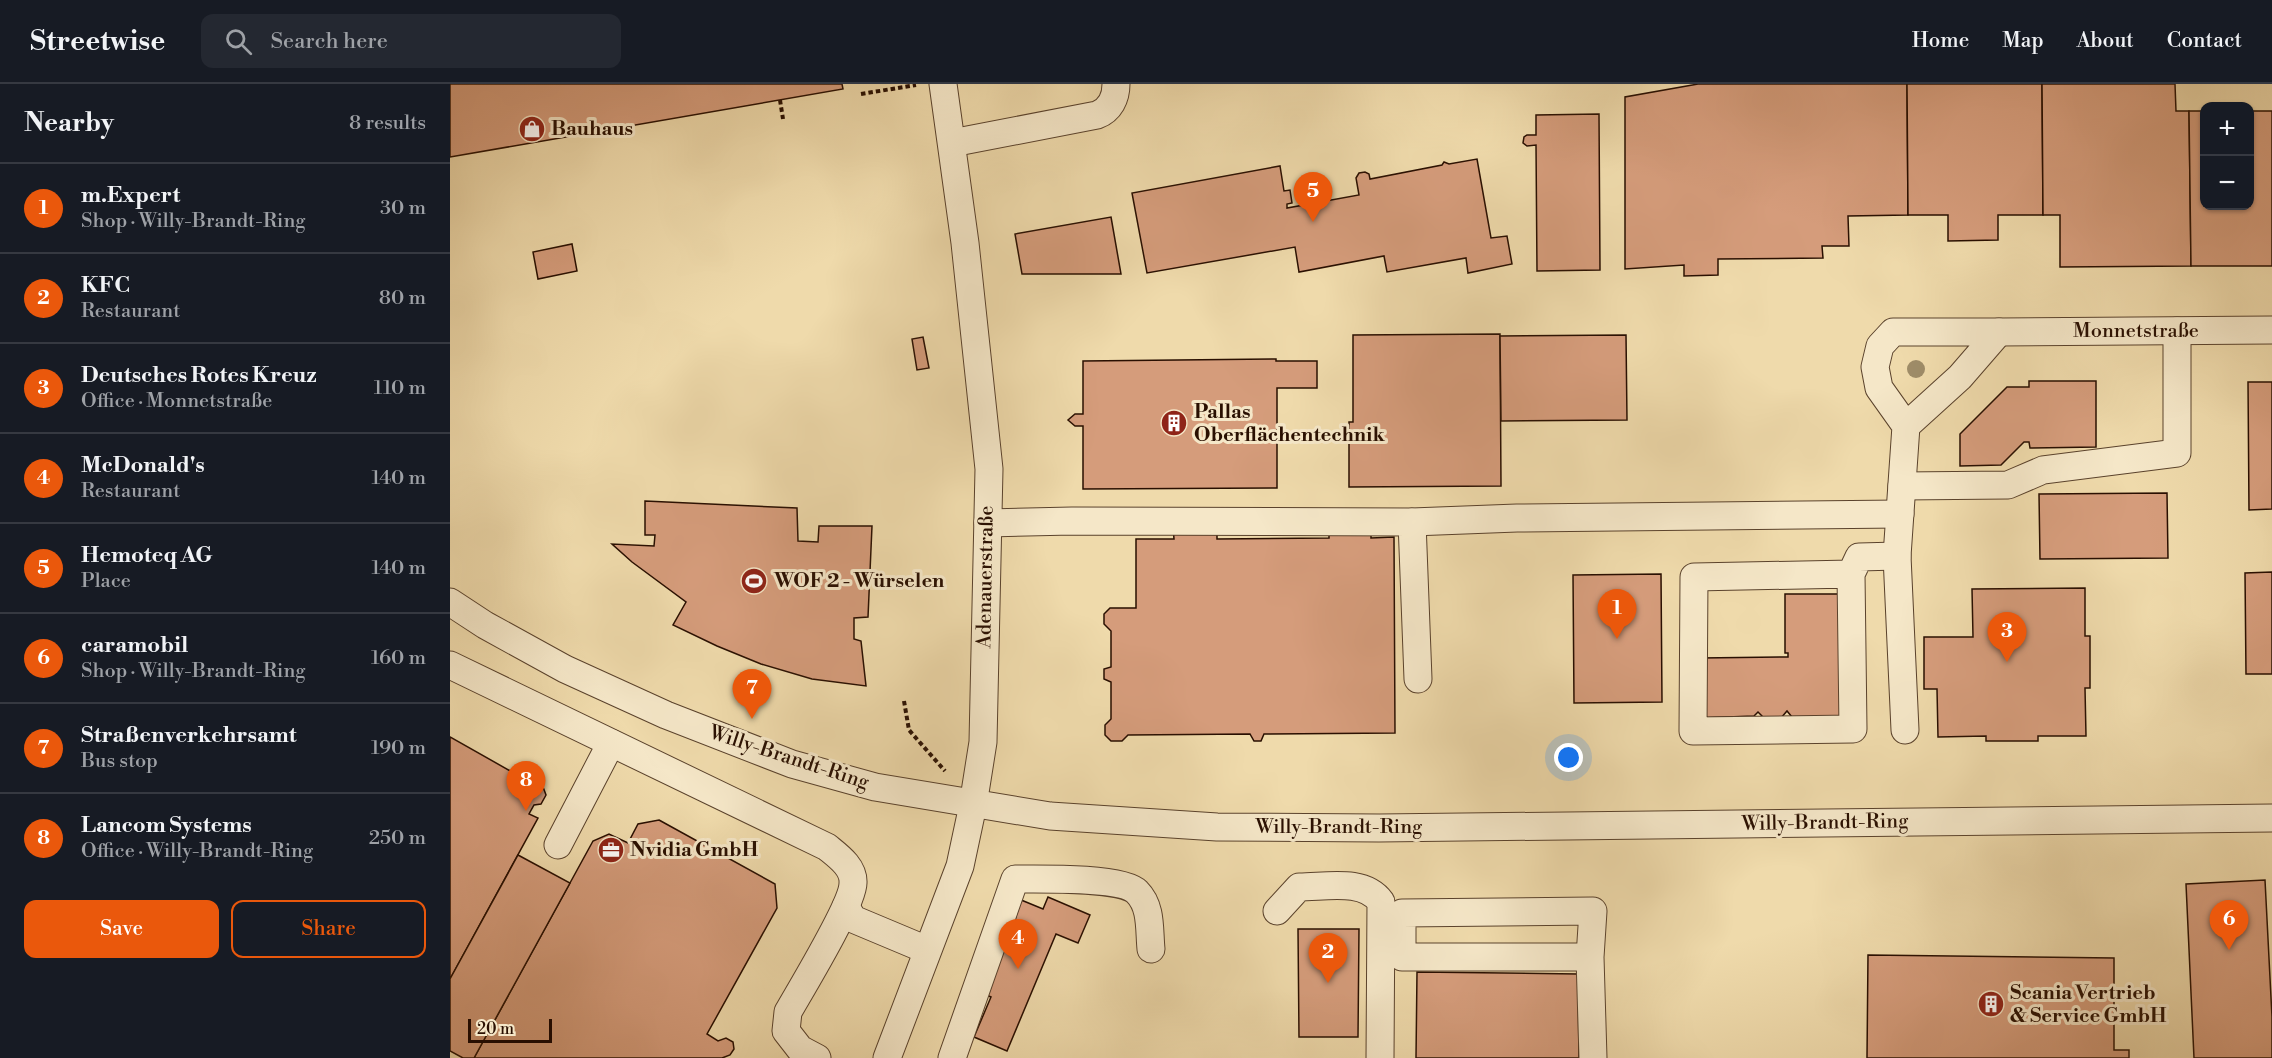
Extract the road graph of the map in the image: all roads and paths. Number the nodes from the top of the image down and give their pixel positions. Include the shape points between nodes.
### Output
1 (922, 84) edge
2 (943, 84) edge
3 (1116, 84) edge
4 (861, 94) dead end
5 (780, 100) dead end
6 (783, 119) dead end
7 (952, 143) junction
8 (2272, 330) edge
9 (2177, 331) junction
10 (1999, 332) junction
11 (1906, 426) junction
12 (1902, 486) junction
13 (1900, 514) junction
14 (1412, 522) junction
15 (988, 524) junction
16 (1898, 556) junction
17 (1851, 574) junction
18 (450, 602) edge
19 (450, 665) edge
20 (1418, 679) dead end
21 (904, 701) dead end
22 (1905, 730) dead end
23 (611, 743) junction
24 (973, 805) junction
25 (2272, 818) edge
26 (558, 845) dead end
27 (846, 907) junction
28 (1277, 911) dead end
29 (1150, 949) dead end
30 (927, 950) junction
31 (1590, 957) junction
32 (818, 1058) edge
33 (887, 1058) edge
34 (952, 1058) edge
35 (1380, 1058) edge
36 (1593, 1058) edge

1 - 4 path
2 - 7 street, Adenauerstraße
3 - 7 street via 1113,100 1097,115
5 - 6 path
7 - 15 street, Adenauerstraße via 988,470
8 - 9 street, Monnetstraße
9 - 10 street, Monnetstraße
9 - 12 street via 2177,453 2043,470 2008,485
10 - 11 street via 1960,377
10 - 11 street, Monnetstraße via 1893,332 1886,339 1875,366 1879,388
11 - 12 street
12 - 13 street
13 - 14 street
13 - 16 street
14 - 15 street
14 - 20 street
15 - 24 street, Adenauerstraße via 983,742
16 - 17 street via 1859,556
16 - 22 street
17 - 17 street via 1694,577 1693,731 1853,729
18 - 24 street, Willy-Brandt-Ring via 565,669 702,730 792,764 874,787
19 - 23 street
21 - 24 path via 909,730
23 - 26 street
23 - 27 street via 827,847 845,861 854,883
24 - 25 street, Willy-Brandt-Ring via 1050,816 1240,827
24 - 30 street, Adenauerstraße via 960,866
27 - 30 street via 853,919
27 - 32 street via 788,1012 786,1031 800,1049
28 - 35 street via 1299,887 1361,887 1381,902
29 - 34 street via 1148,912 1137,891 1119,883 1015,879
30 - 33 street, Adenauerstraße
31 - 31 street via 1593,911 1402,913 1402,957
31 - 36 street

